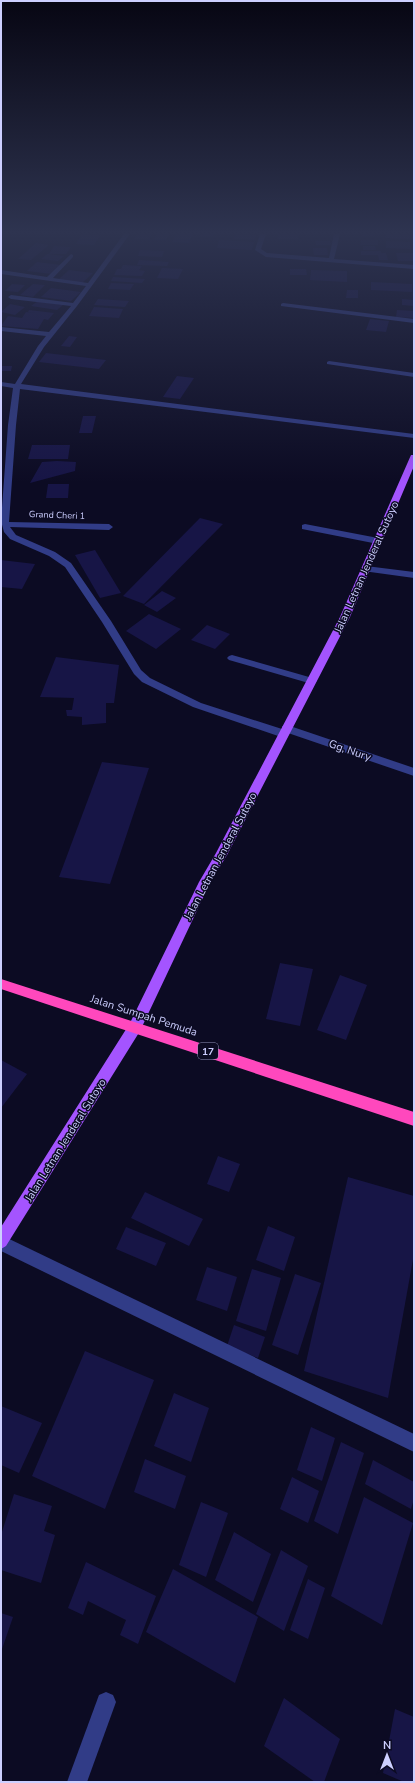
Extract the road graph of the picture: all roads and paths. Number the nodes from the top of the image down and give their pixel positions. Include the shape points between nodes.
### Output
1 (64, 317) edge
2 (383, 317) edge
3 (414, 321) edge
4 (1, 329) edge
5 (50, 334) junction
6 (329, 363) dead end
7 (414, 375) edge
8 (1, 384) edge
9 (17, 386) junction
10 (414, 436) edge
11 (414, 457) edge
12 (109, 527) dead end
13 (305, 527) dead end
14 (5, 530) edge
15 (378, 541) junction
16 (366, 569) junction
17 (414, 575) edge
18 (232, 658) dead end
19 (312, 681) junction
20 (285, 731) junction
21 (414, 772) edge
22 (1, 984) edge
23 (135, 1027) junction
24 (414, 1119) edge
25 (1, 1242) edge
26 (414, 1443) edge
27 (106, 1702) dead end
28 (77, 1782) edge

1 - 5 street
2 - 3 street
4 - 5 street
5 - 9 street via 24,370
6 - 7 street
8 - 9 street
9 - 10 street
9 - 14 street
11 - 15 main road, Jalan Letnan Jenderal Sutoyo
12 - 14 street, Grand Cheri 1
13 - 15 street
14 - 20 street, Gg, Nury via 68,565 137,672 146,680 197,705
15 - 16 main road, Jalan Letnan Jenderal Sutoyo
16 - 17 street
16 - 19 main road, Jalan Letnan Jenderal Sutoyo
18 - 19 street
19 - 20 main road, Jalan Letnan Jenderal Sutoyo
20 - 21 street, Gg, Nury
20 - 23 main road, Jalan Letnan Jenderal Sutoyo via 205,882
22 - 23 highway, Jalan Sumpah Pemuda / 17
23 - 24 highway, Jalan Sumpah Pemuda / 17
23 - 25 main road, Jalan Letnan Jenderal Sutoyo
25 - 26 street
27 - 28 street

